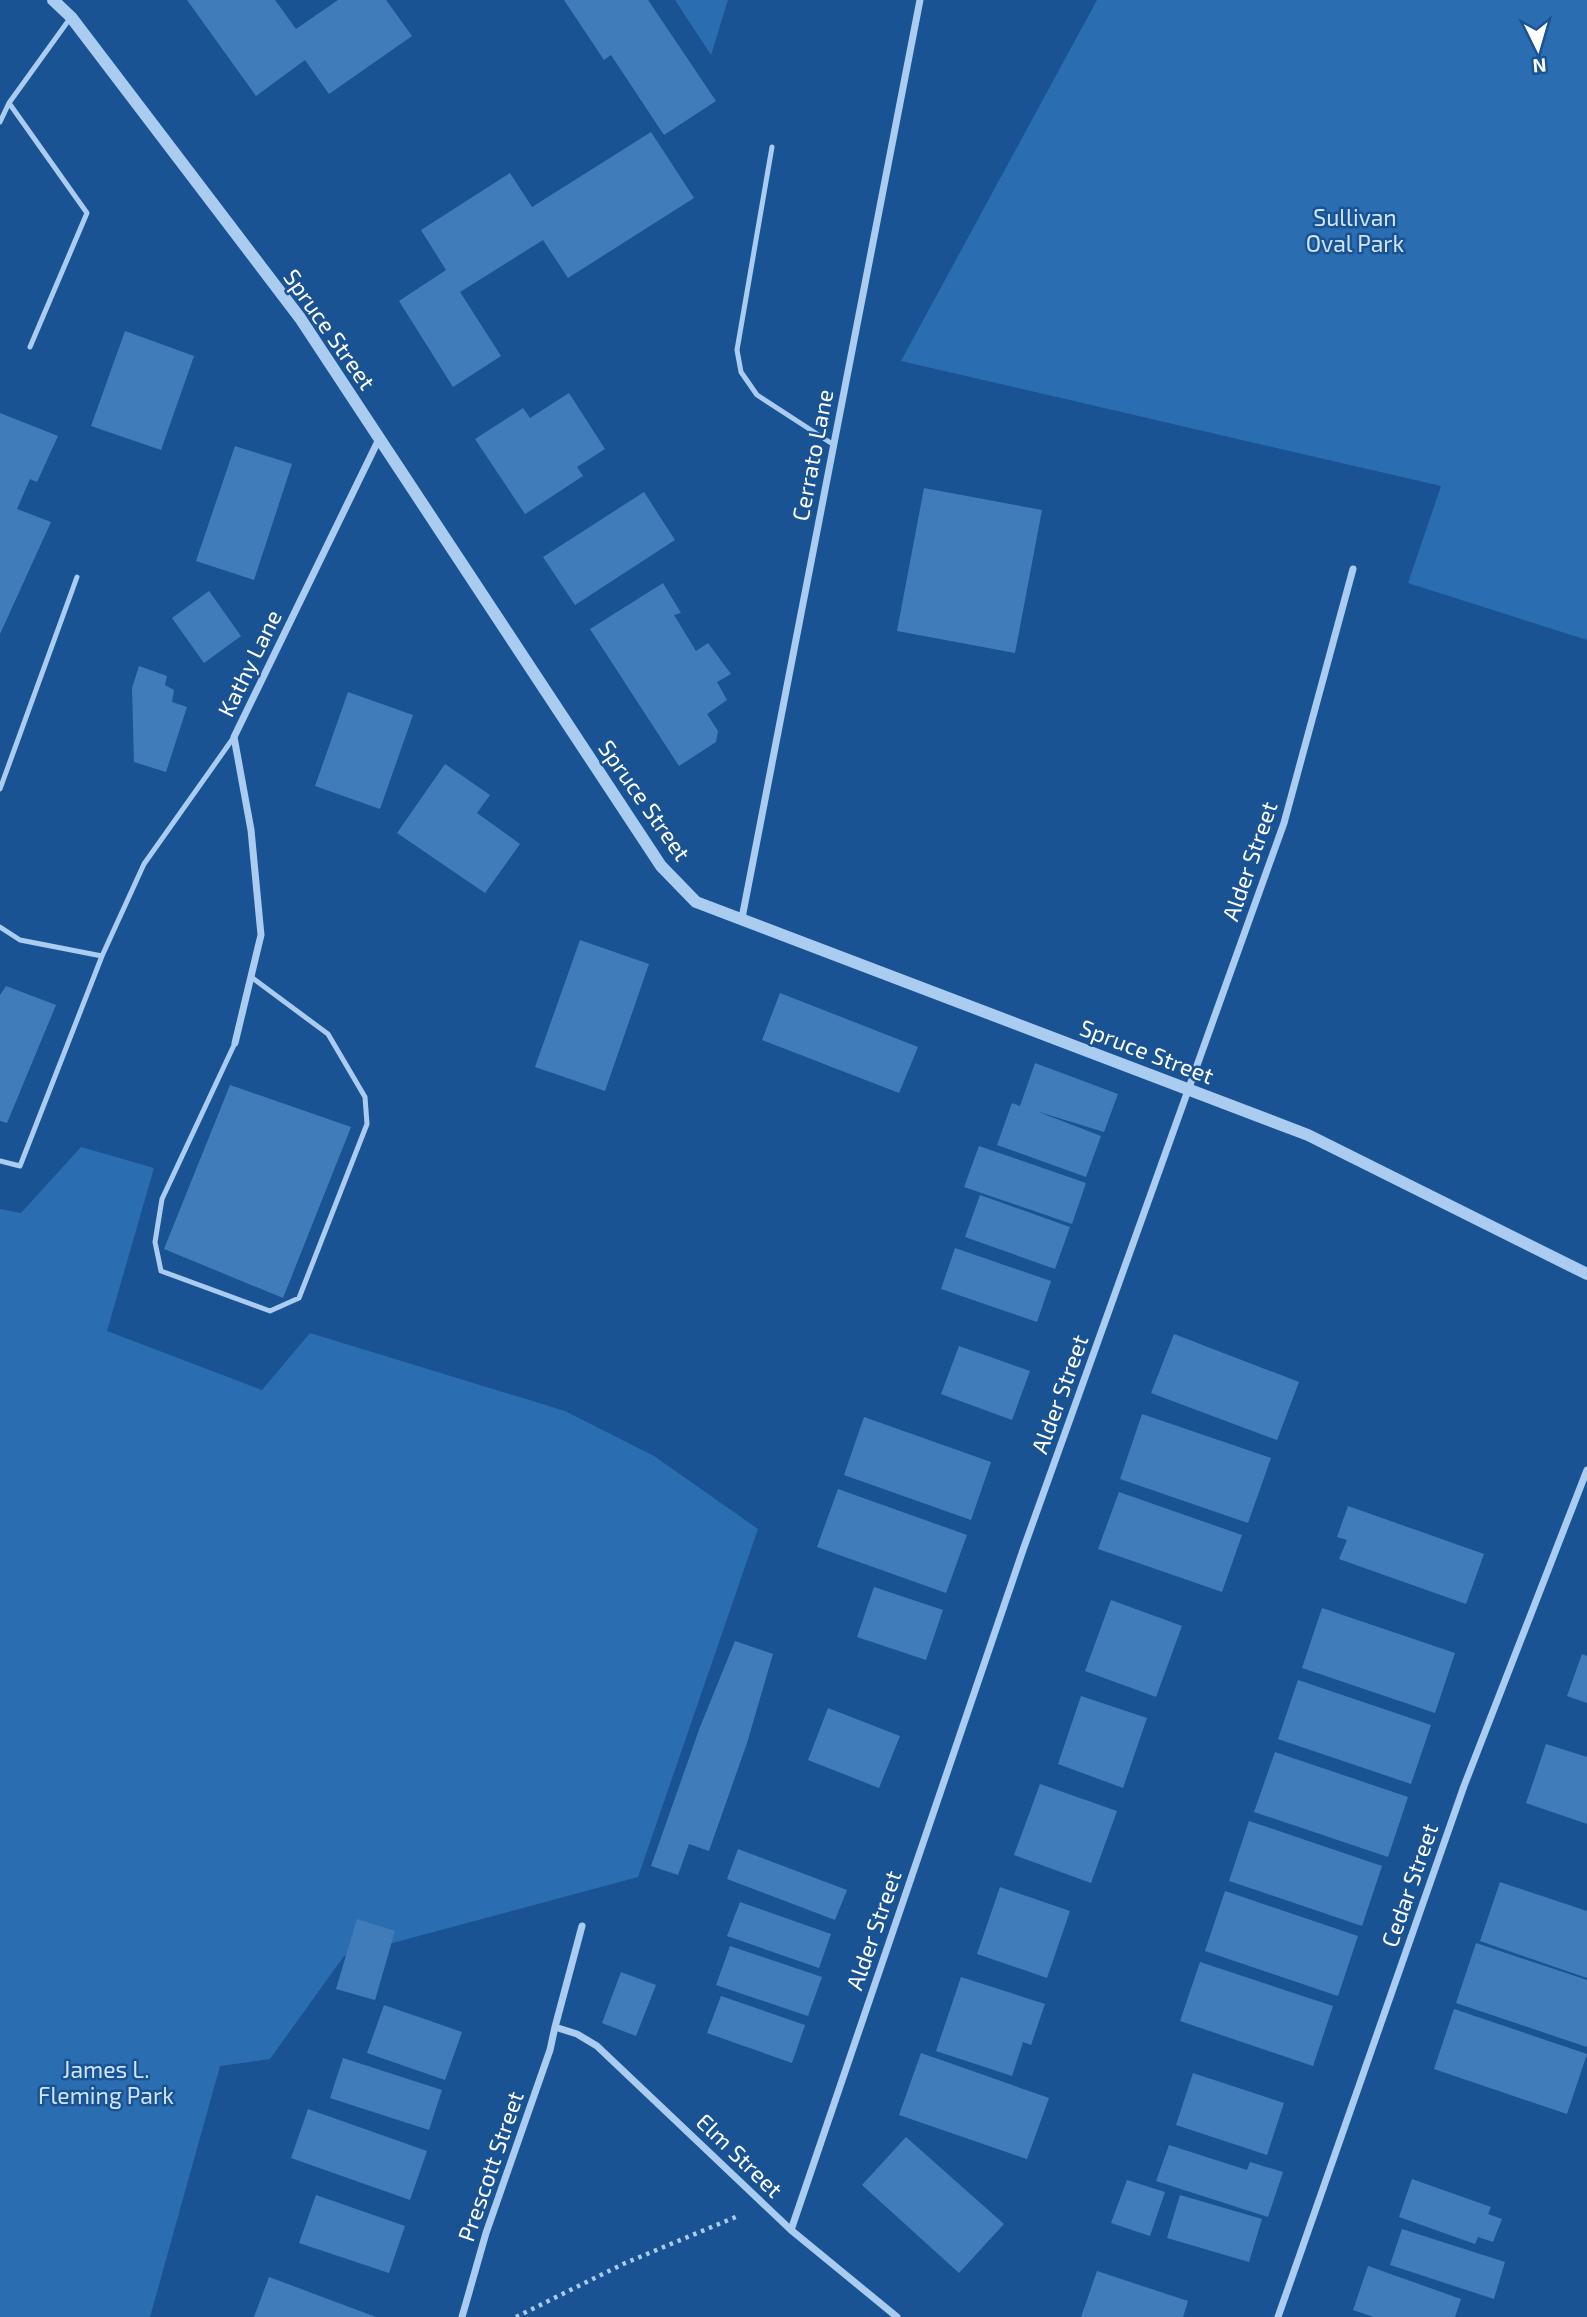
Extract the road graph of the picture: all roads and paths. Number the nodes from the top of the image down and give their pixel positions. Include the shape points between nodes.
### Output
1 (53, 0) edge
2 (920, 0) edge
3 (71, 17) junction
4 (9, 103) junction
5 (0, 122) edge
6 (772, 147) dead end
7 (30, 347) dead end
8 (379, 439) junction
9 (834, 444) junction
10 (1353, 569) dead end
11 (77, 577) dead end
12 (234, 737) junction
13 (0, 789) edge
14 (742, 918) junction
15 (0, 927) edge
16 (102, 956) junction
17 (251, 977) junction
18 (235, 1043) joint
19 (1190, 1089) junction
20 (0, 1161) edge
21 (1587, 1274) edge
22 (1587, 1470) edge
23 (583, 1927) dead end
24 (555, 2028) junction
25 (764, 2205) junction
26 (791, 2230) junction
27 (462, 2317) edge
28 (516, 2317) edge
29 (897, 2317) edge
30 (1278, 2317) edge

1 - 3 street, Spruce Street
2 - 9 street, Cerrato Lane
3 - 4 lane
3 - 8 street, Spruce Street via 300,318
4 - 5 lane
4 - 7 lane via 88,213
6 - 9 lane via 737,350 741,372 757,395
8 - 12 street, Kathy Lane
8 - 14 street, Spruce Street via 661,866 696,901
9 - 14 street, Cerrato Lane
10 - 19 street, Alder Street via 1284,823
11 - 13 lane
12 - 16 lane via 144,864
12 - 17 street, Kathy Lane via 251,830 261,935
14 - 19 street, Spruce Street
15 - 16 lane via 20,940
16 - 20 lane via 20,1166
17 - 18 street, Kathy Lane
17 - 18 lane via 327,1034 365,1097 367,1124 299,1298 270,1311 161,1271 155,1242 162,1199
19 - 21 street, Spruce Street via 1308,1135
19 - 26 street, Alder Street via 1023,1550
22 - 30 street, Cedar Street via 1464,1786
23 - 24 street, Prescott Street
24 - 25 street, Elm Street via 597,2046
24 - 27 street, Prescott Street
25 - 26 street, Elm Street
25 - 28 path via 623,2264
26 - 29 street, Elm Street

